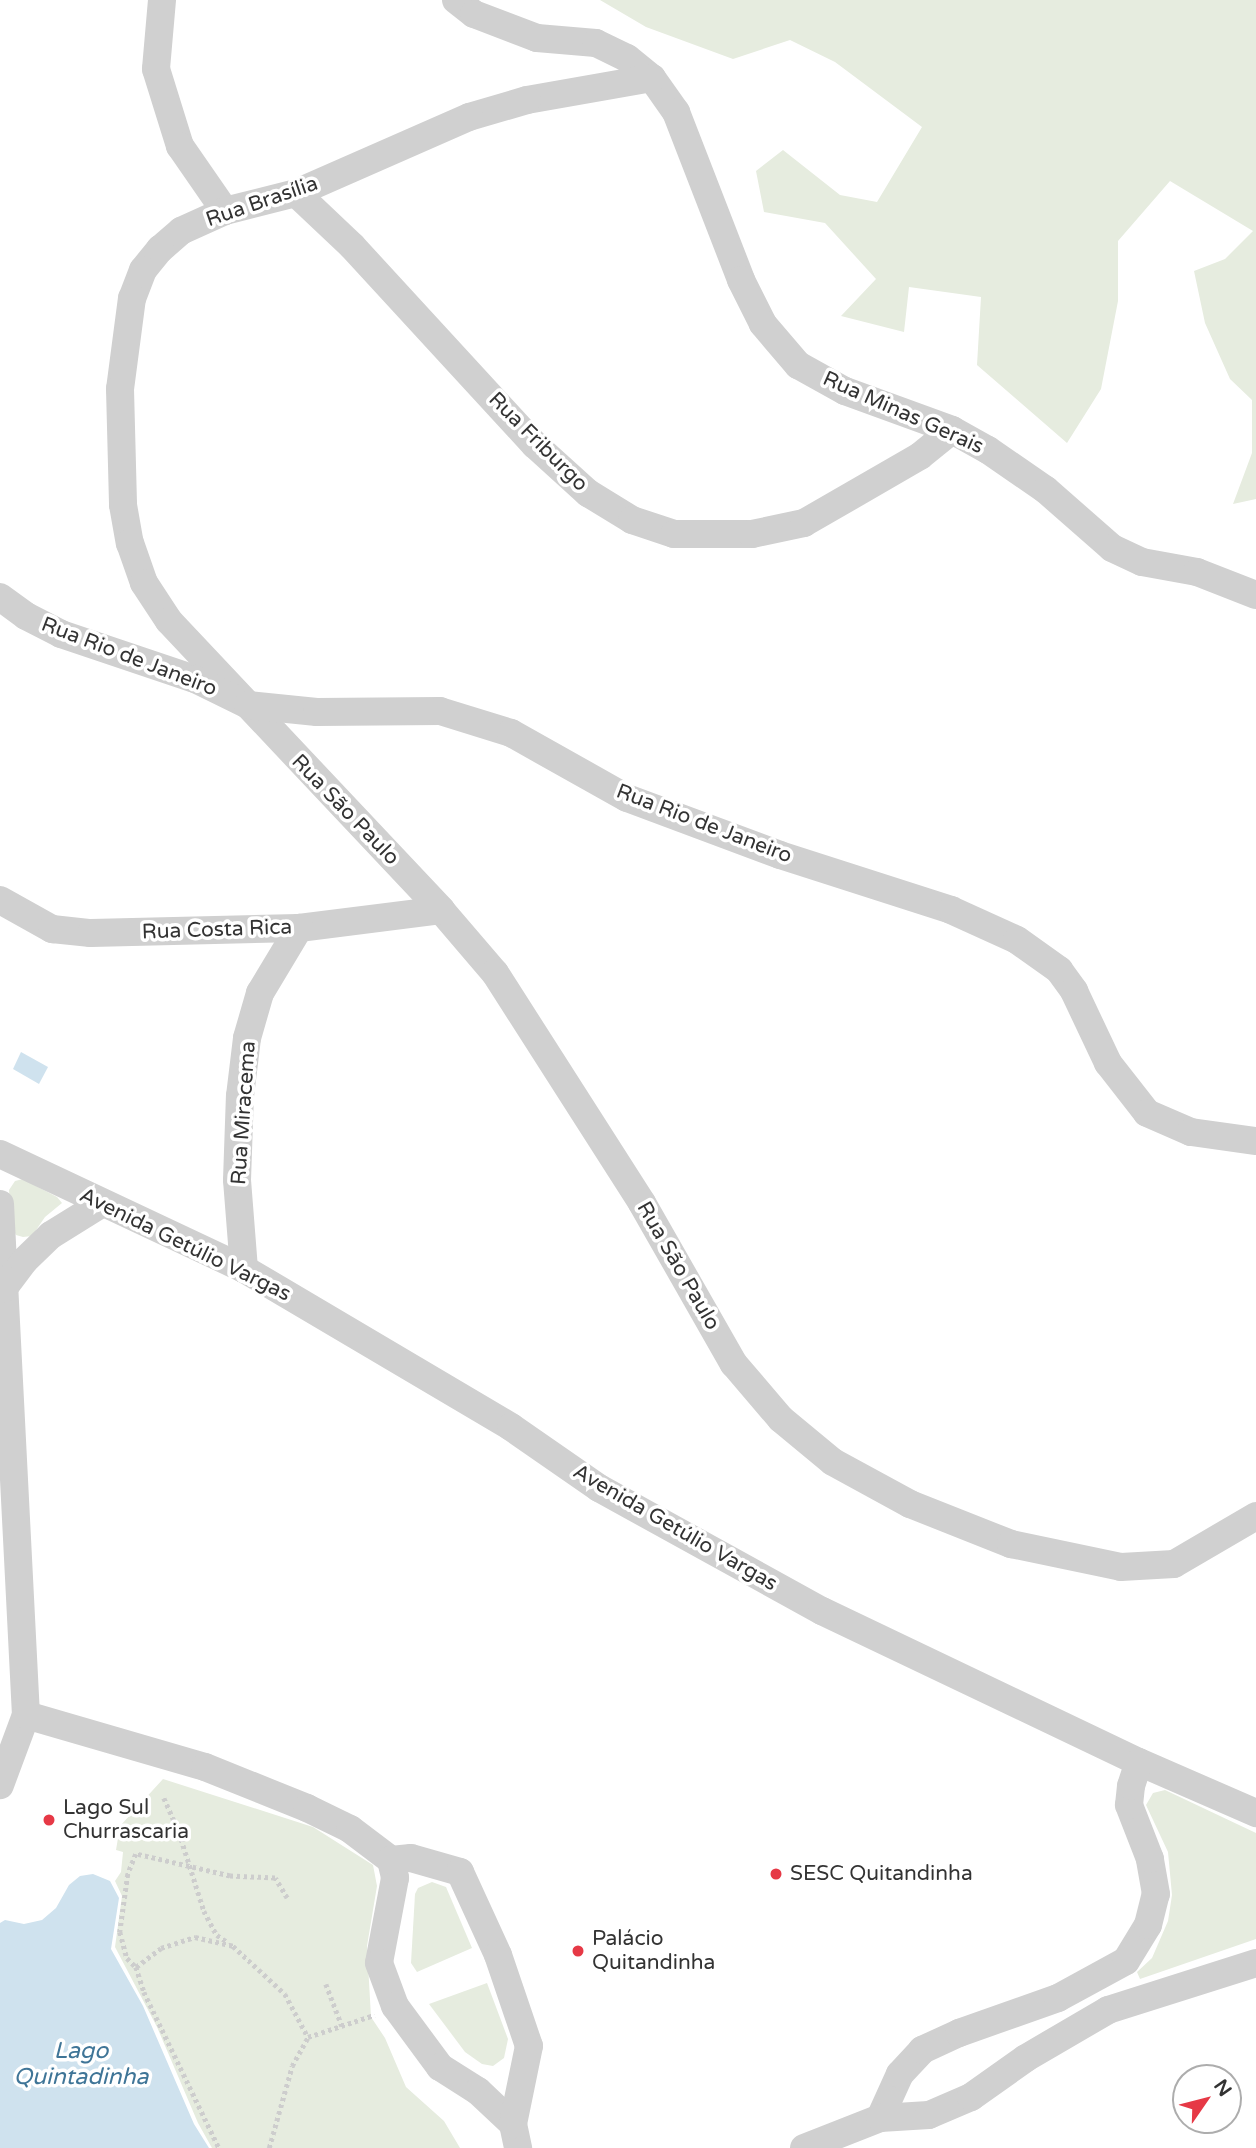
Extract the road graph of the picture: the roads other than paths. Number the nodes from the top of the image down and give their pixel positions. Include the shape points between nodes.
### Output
1 (162, 0) edge
2 (456, 0) edge
3 (652, 78) junction
4 (296, 193) junction
5 (225, 211) junction
6 (952, 430) junction
7 (1256, 595) edge
8 (0, 597) edge
9 (248, 705) junction
10 (0, 900) edge
11 (441, 910) junction
12 (299, 928) junction
13 (1256, 1140) edge
14 (0, 1154) edge
15 (0, 1204) edge
16 (101, 1204) junction
17 (244, 1269) junction
18 (3, 1289) junction
19 (1256, 1516) edge
20 (26, 1715) junction
21 (1139, 1762) junction
22 (0, 1785) edge
23 (1256, 1813) edge
24 (391, 1860) junction
25 (1256, 1963) edge
26 (1093, 1982) junction
27 (1108, 2010) junction
28 (1003, 2019) junction
29 (1026, 2058) junction
30 (880, 2118) junction
31 (516, 2136) edge
32 (804, 2148) edge

1 - 5 street via 156,69 180,146
2 - 3 street, Rua Minas Gerais via 474,14 537,38 596,43 627,58
3 - 4 street, Rua Brasília via 527,100 470,117
3 - 6 street, Rua Minas Gerais via 676,112 763,324 798,365 845,391
4 - 5 street, Rua Brasília
4 - 6 street, Rua Friburgo via 352,246 535,445 588,493 632,520 674,534 752,534 804,523 899,469
5 - 9 street, Rua Brasília via 170,239 150,258 136,283 122,355 120,467 125,518 144,583 169,621
6 - 7 street, Rua Minas Gerais via 1046,490 1112,548 1142,562 1196,572
8 - 9 street, Rua Rio de Janeiro via 61,634 195,679
9 - 11 street, Rua São Paulo
9 - 13 street, Rua Rio de Janeiro via 317,712 440,711 511,733 627,798 780,855 951,910 1017,940 1059,970 1108,1063 1147,1113 1191,1132
10 - 12 street, Rua Costa Rica via 52,929 91,933
11 - 12 street, Rua Costa Rica
11 - 19 street, Rua São Paulo via 495,973 642,1203 734,1364 781,1419 833,1462 910,1504 1011,1544 1121,1567 1174,1564
12 - 17 street, Rua Miracema via 260,993 247,1038 237,1180
14 - 16 street, Avenida Getúlio Vargas
15 - 18 street
16 - 17 street, Avenida Getúlio Vargas
16 - 18 street via 51,1235
17 - 21 street, Avenida Getúlio Vargas via 511,1427 611,1495 822,1611
18 - 20 street
20 - 22 street
20 - 24 street via 205,1767 350,1829
21 - 23 street, Avenida Getúlio Vargas
21 - 26 street via 1129,1805 1150,1859 1156,1894 1148,1925 1133,1953
24 - 31 street via 395,1878 379,1964 395,2006 440,2067 478,2091
24 - 31 street via 411,1858 460,1872 498,1955 528,2046
25 - 27 street
26 - 27 street
26 - 28 street
27 - 29 street
28 - 29 street
28 - 30 street via 922,2050 900,2074
29 - 30 street via 971,2097 929,2115
30 - 32 street

